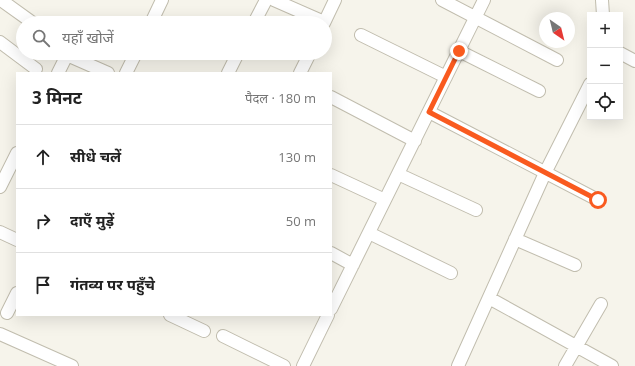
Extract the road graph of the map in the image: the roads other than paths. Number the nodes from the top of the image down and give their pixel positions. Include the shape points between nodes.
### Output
1 (1, 0) edge
2 (162, 0) edge
3 (266, 0) edge
4 (274, 0) edge
5 (335, 0) edge
6 (442, 0) edge
7 (484, 0) edge
8 (602, 0) edge
9 (603, 12) edge
10 (23, 16) edge
11 (155, 16) edge
12 (258, 16) edge
13 (309, 16) edge
14 (327, 16) edge
15 (476, 18) junction
16 (361, 35) dead end
17 (0, 42) edge
18 (459, 51) junction
19 (16, 54) edge
20 (623, 55) edge
21 (24, 60) edge
22 (64, 60) edge
23 (78, 60) edge
24 (132, 60) edge
25 (232, 60) edge
26 (306, 60) edge
27 (557, 60) dead end
28 (635, 61) edge
29 (36, 69) dead end
30 (58, 72) edge
31 (106, 72) edge
32 (126, 72) edge
33 (228, 72) edge
34 (300, 72) edge
35 (446, 77) junction
36 (587, 90) edge
37 (539, 91) dead end
38 (332, 98) edge
39 (429, 112) junction
40 (415, 141) junction
41 (16, 155) edge
42 (545, 173) junction
43 (398, 174) junction
44 (332, 175) edge
45 (0, 187) edge
46 (385, 200) junction
47 (598, 200) dead end
48 (476, 210) dead end
49 (0, 232) edge
50 (369, 233) junction
51 (515, 239) junction
52 (16, 240) edge
53 (332, 254) edge
54 (353, 265) junction
55 (575, 265) dead end
56 (451, 273) dead end
57 (16, 295) edge
58 (489, 298) junction
59 (601, 304) dead end
60 (332, 307) edge
61 (7, 313) dead end
62 (176, 316) edge
63 (328, 316) edge
64 (204, 331) dead end
65 (0, 334) edge
66 (223, 336) dead end
67 (577, 347) junction
68 (72, 366) edge
69 (284, 366) edge
70 (303, 366) edge
71 (458, 366) edge
72 (565, 366) edge
73 (612, 366) edge

1 - 10 street
2 - 11 street
3 - 12 street
4 - 13 street
5 - 14 street
6 - 15 street
7 - 15 street
8 - 9 street
15 - 18 street
15 - 27 street
16 - 35 street
17 - 19 street
18 - 35 street
18 - 37 street
20 - 28 street
21 - 29 street
22 - 30 street
23 - 31 street
24 - 32 street
25 - 33 street
26 - 34 street
35 - 39 street
36 - 42 street
38 - 40 street
39 - 40 street
39 - 42 street
40 - 43 street
41 - 45 street
42 - 47 street
42 - 51 street
43 - 46 street
43 - 48 street
44 - 46 street
46 - 50 street
49 - 52 street
50 - 54 street
50 - 56 street
51 - 55 street
51 - 58 street
53 - 54 street
54 - 60 street
57 - 61 street
58 - 67 street
58 - 71 street
59 - 67 street
62 - 64 street
63 - 70 street
65 - 68 street
66 - 69 street
67 - 72 street
67 - 73 street

